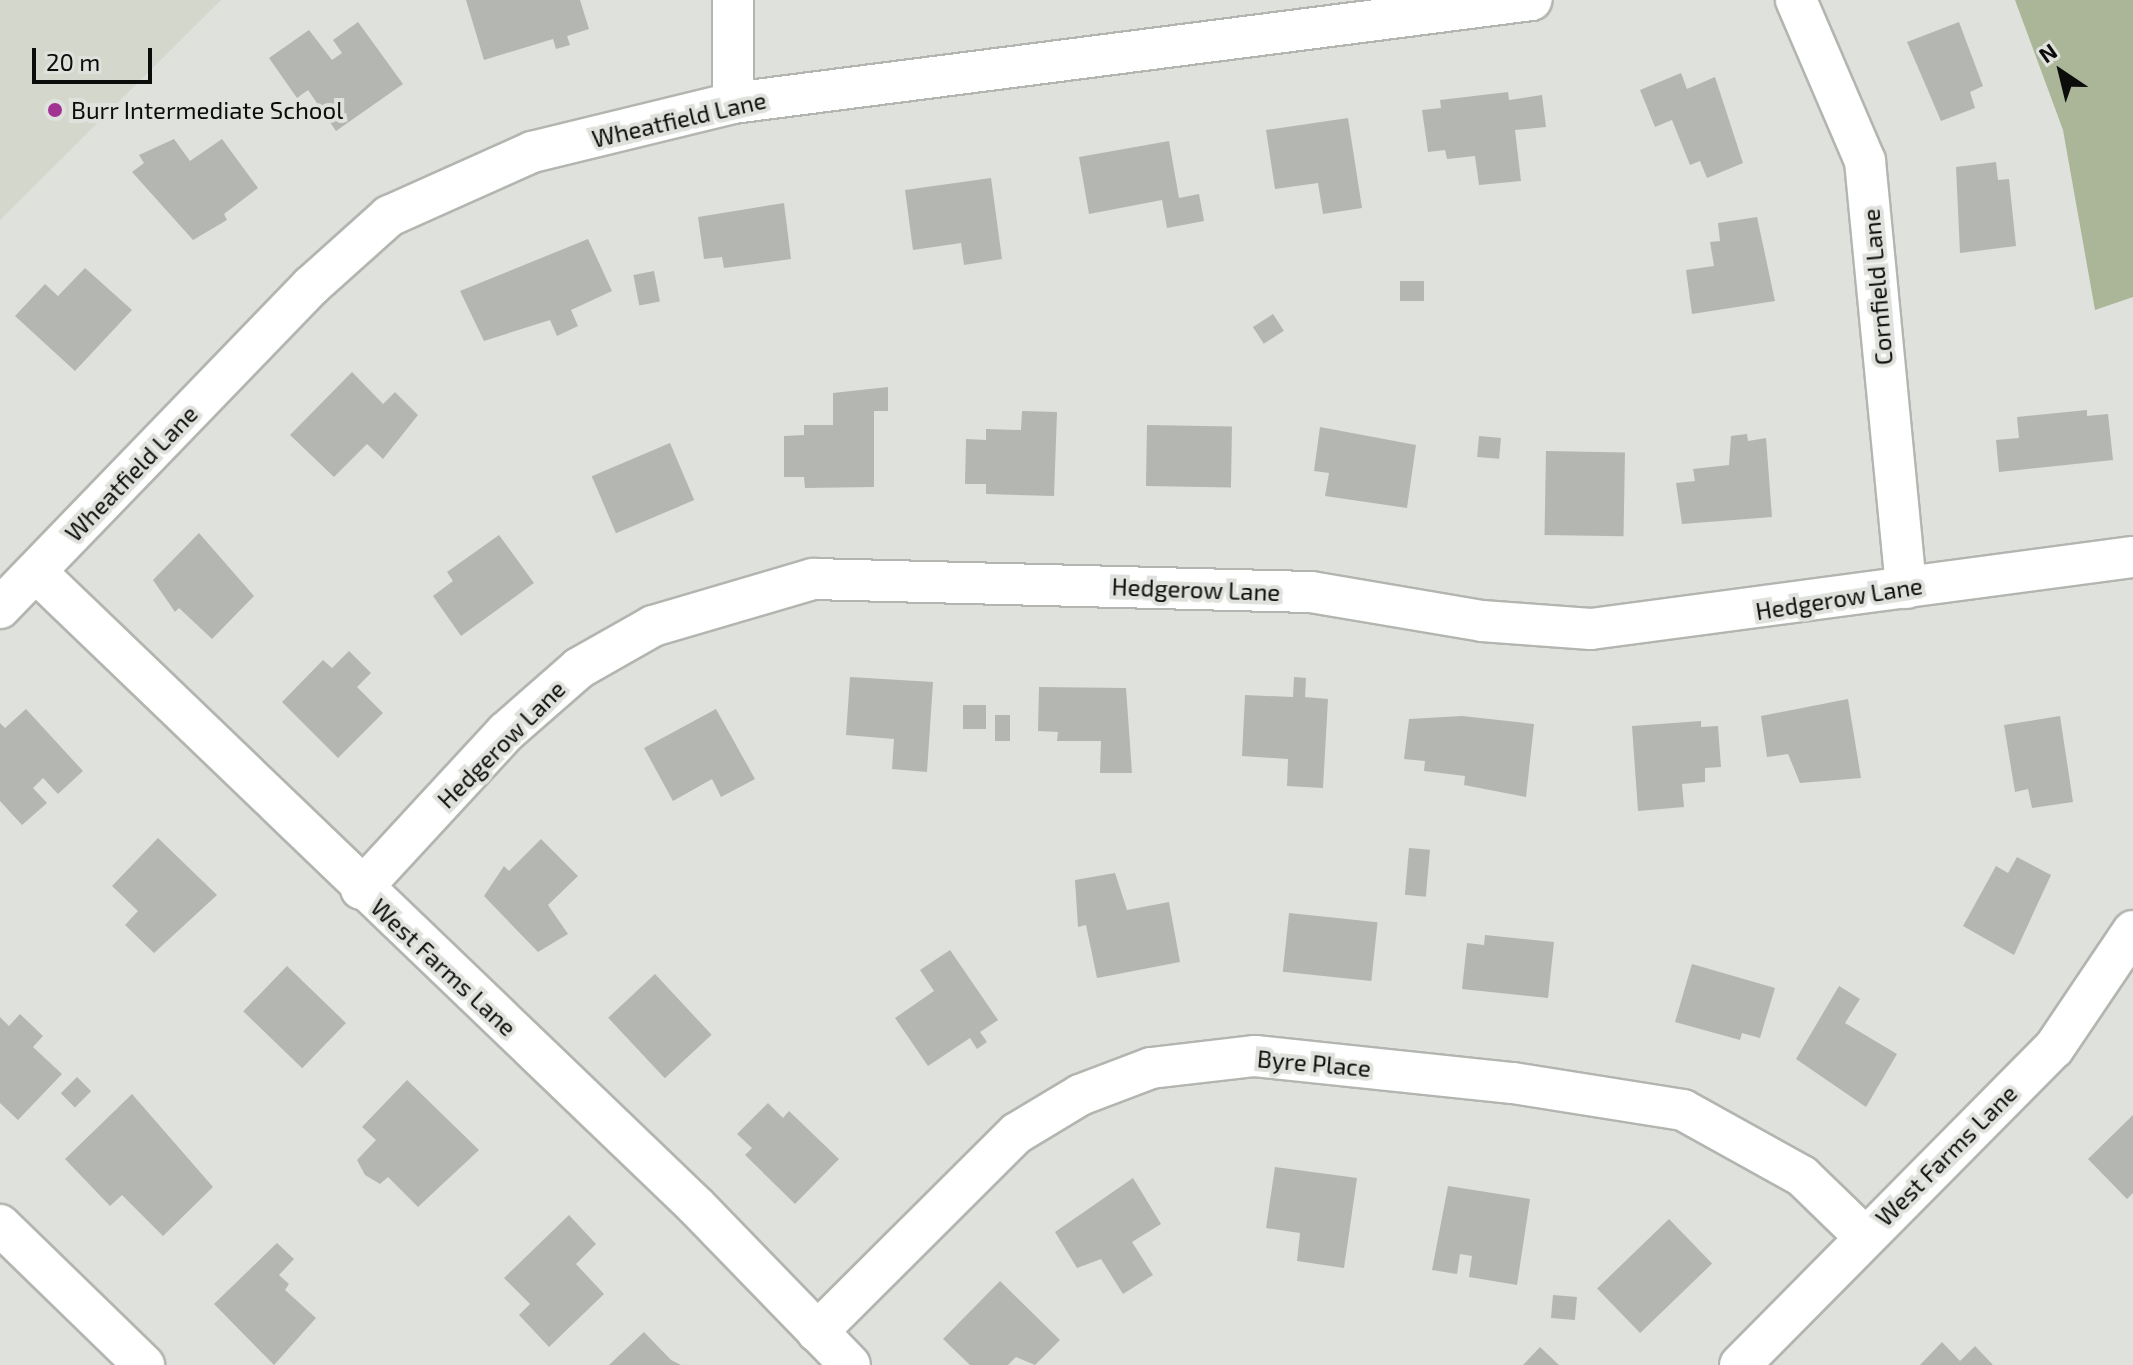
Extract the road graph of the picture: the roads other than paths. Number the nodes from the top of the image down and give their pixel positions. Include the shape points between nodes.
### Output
1 (733, 0) edge
2 (1531, 0) edge
3 (1796, 0) edge
4 (733, 103) junction
5 (2133, 557) edge
6 (36, 572) junction
7 (1906, 588) junction
8 (0, 608) edge
9 (361, 889) junction
10 (2133, 931) edge
11 (0, 1225) edge
12 (1864, 1236) junction
13 (817, 1332) junction
14 (1754, 1361) edge
15 (144, 1365) edge
16 (850, 1365) edge

1 - 4 street
2 - 4 street, Wheatfield Lane
3 - 7 street, Cornfield Lane via 1865,161
4 - 6 street, Wheatfield Lane via 532,152 389,216 311,286
5 - 7 street, Hedgerow Lane
6 - 8 street, Wheatfield Lane
6 - 9 street, West Farms Lane
7 - 9 street, Hedgerow Lane via 1591,629 1482,621 1311,592 813,579 668,620 579,668 506,732
9 - 13 street, West Farms Lane via 696,1206
10 - 12 street, West Farms Lane via 2054,1048
11 - 15 street
12 - 13 street, Byre Place via 1802,1176 1683,1110 1513,1083 1255,1056 1151,1068 1080,1095 1017,1133
12 - 14 street, West Farms Lane
13 - 16 street, West Farms Lane

